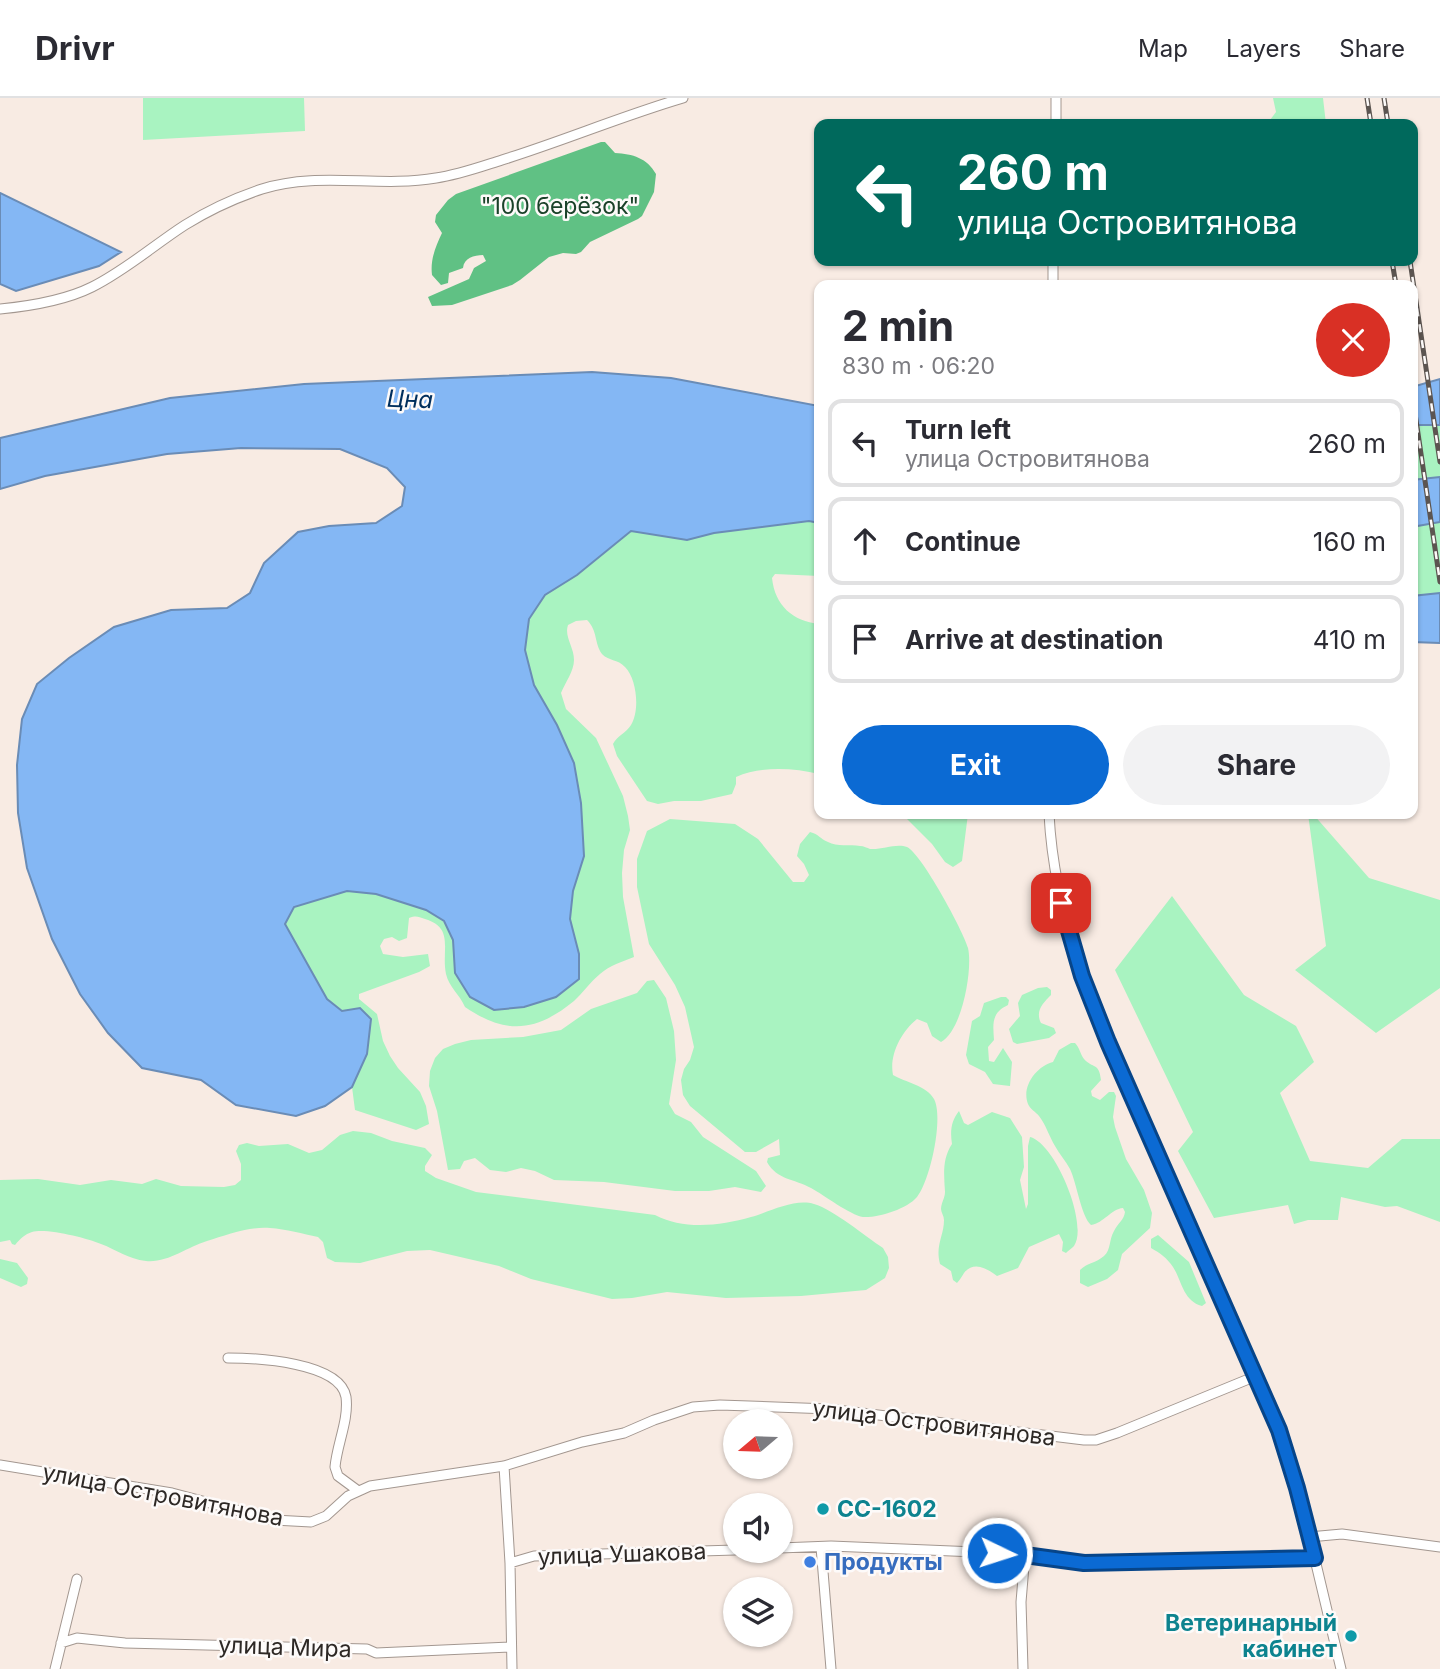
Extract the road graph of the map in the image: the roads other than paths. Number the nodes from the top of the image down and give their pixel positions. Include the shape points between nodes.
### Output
1 (683, 98) edge
2 (1056, 98) edge
3 (1056, 119) edge
4 (0, 309) edge
5 (1050, 819) edge
6 (228, 1358) dead end
7 (1256, 1376) junction
8 (0, 1465) edge
9 (504, 1466) junction
10 (357, 1490) junction
11 (1309, 1536) junction
12 (821, 1547) junction
13 (1440, 1547) edge
14 (793, 1548) edge
15 (723, 1549) edge
16 (1025, 1555) junction
17 (1315, 1558) junction
18 (510, 1563) junction
19 (77, 1578) dead end
20 (61, 1643) junction
21 (510, 1647) junction
22 (55, 1669) edge
23 (512, 1669) edge
24 (831, 1669) edge
25 (1023, 1669) edge
26 (1341, 1669) edge

1 - 4 street via 466,172 386,181 309,179 262,189 212,209 91,288 69,297
2 - 3 street
5 - 7 street via 1061,903 1082,976
6 - 10 street via 257,1358 310,1368 336,1381 346,1406 335,1467 338,1476
7 - 9 street, улица Островитянова via 1096,1440 829,1409 720,1405 683,1410 624,1433
7 - 11 street via 1289,1458
8 - 10 street, улица Островитянова via 172,1493 274,1520 318,1520
9 - 10 street, улица Островитянова
9 - 18 street
11 - 13 street via 1342,1534
11 - 17 street
12 - 14 street
12 - 16 street
12 - 24 street
15 - 18 street, улица Ушакова via 534,1556
16 - 17 street via 1084,1563
16 - 25 street
17 - 26 street
18 - 21 street, улица Ушакова
19 - 20 street
20 - 21 street, улица Мира via 77,1637 376,1653
20 - 22 street
21 - 23 street, улица Ушакова

